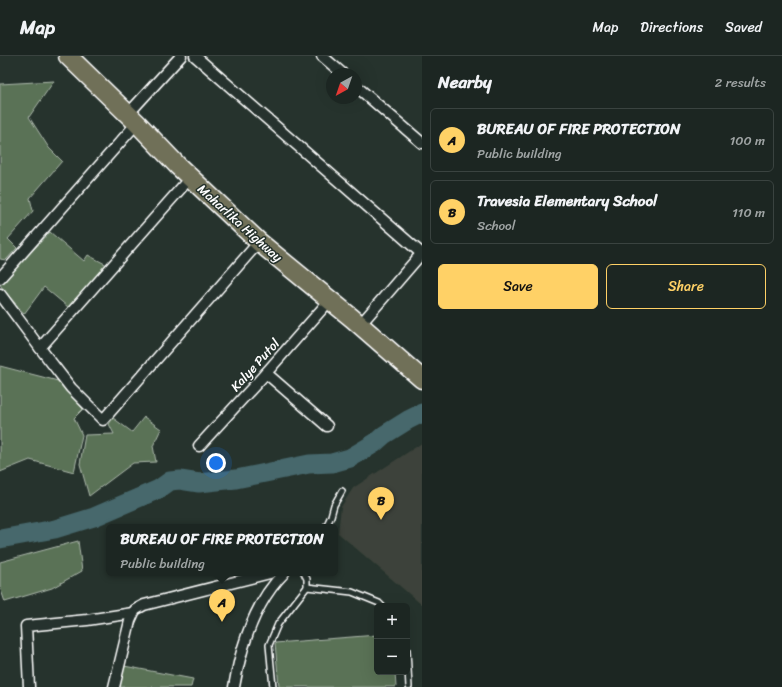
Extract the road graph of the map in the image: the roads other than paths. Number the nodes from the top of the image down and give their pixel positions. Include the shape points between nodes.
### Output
1 (68, 56) edge
2 (182, 56) edge
3 (195, 56) edge
4 (322, 56) edge
5 (336, 68) edge
6 (362, 91) edge
7 (132, 119) junction
8 (422, 144) edge
9 (190, 178) junction
10 (259, 242) junction
11 (422, 253) edge
12 (0, 278) edge
13 (0, 294) edge
14 (330, 300) junction
15 (360, 325) junction
16 (40, 348) junction
17 (266, 372) junction
18 (422, 379) edge
19 (327, 426) dead end
20 (199, 446) dead end
21 (342, 491) dead end
22 (327, 524) edge
23 (258, 576) edge
24 (281, 576) edge
25 (306, 576) edge
26 (307, 587) junction
27 (379, 603) edge
28 (133, 613) junction
29 (408, 675) edge
30 (29, 687) edge
31 (114, 687) edge
32 (234, 687) edge
33 (272, 687) edge
34 (409, 687) edge

1 - 7 highway, Maharlika Highway
2 - 7 street
3 - 11 street
4 - 5 street
6 - 8 street
7 - 9 highway, Maharlika Highway
7 - 12 street
9 - 10 highway, Maharlika Highway
9 - 16 street
10 - 14 highway, Maharlika Highway
10 - 16 street via 102,420
11 - 15 street
13 - 16 street
14 - 15 highway, Maharlika Highway
14 - 17 street, Kalye Putol
15 - 18 highway, Maharlika Highway
17 - 19 street
17 - 20 street, Kalye Putol
21 - 22 lane
23 - 28 street via 144,605
24 - 32 street via 273,583 257,608 237,667
25 - 26 lane
26 - 27 lane via 352,592
26 - 33 lane via 278,624 269,645
28 - 30 street via 26,626
28 - 31 street
29 - 34 lane

